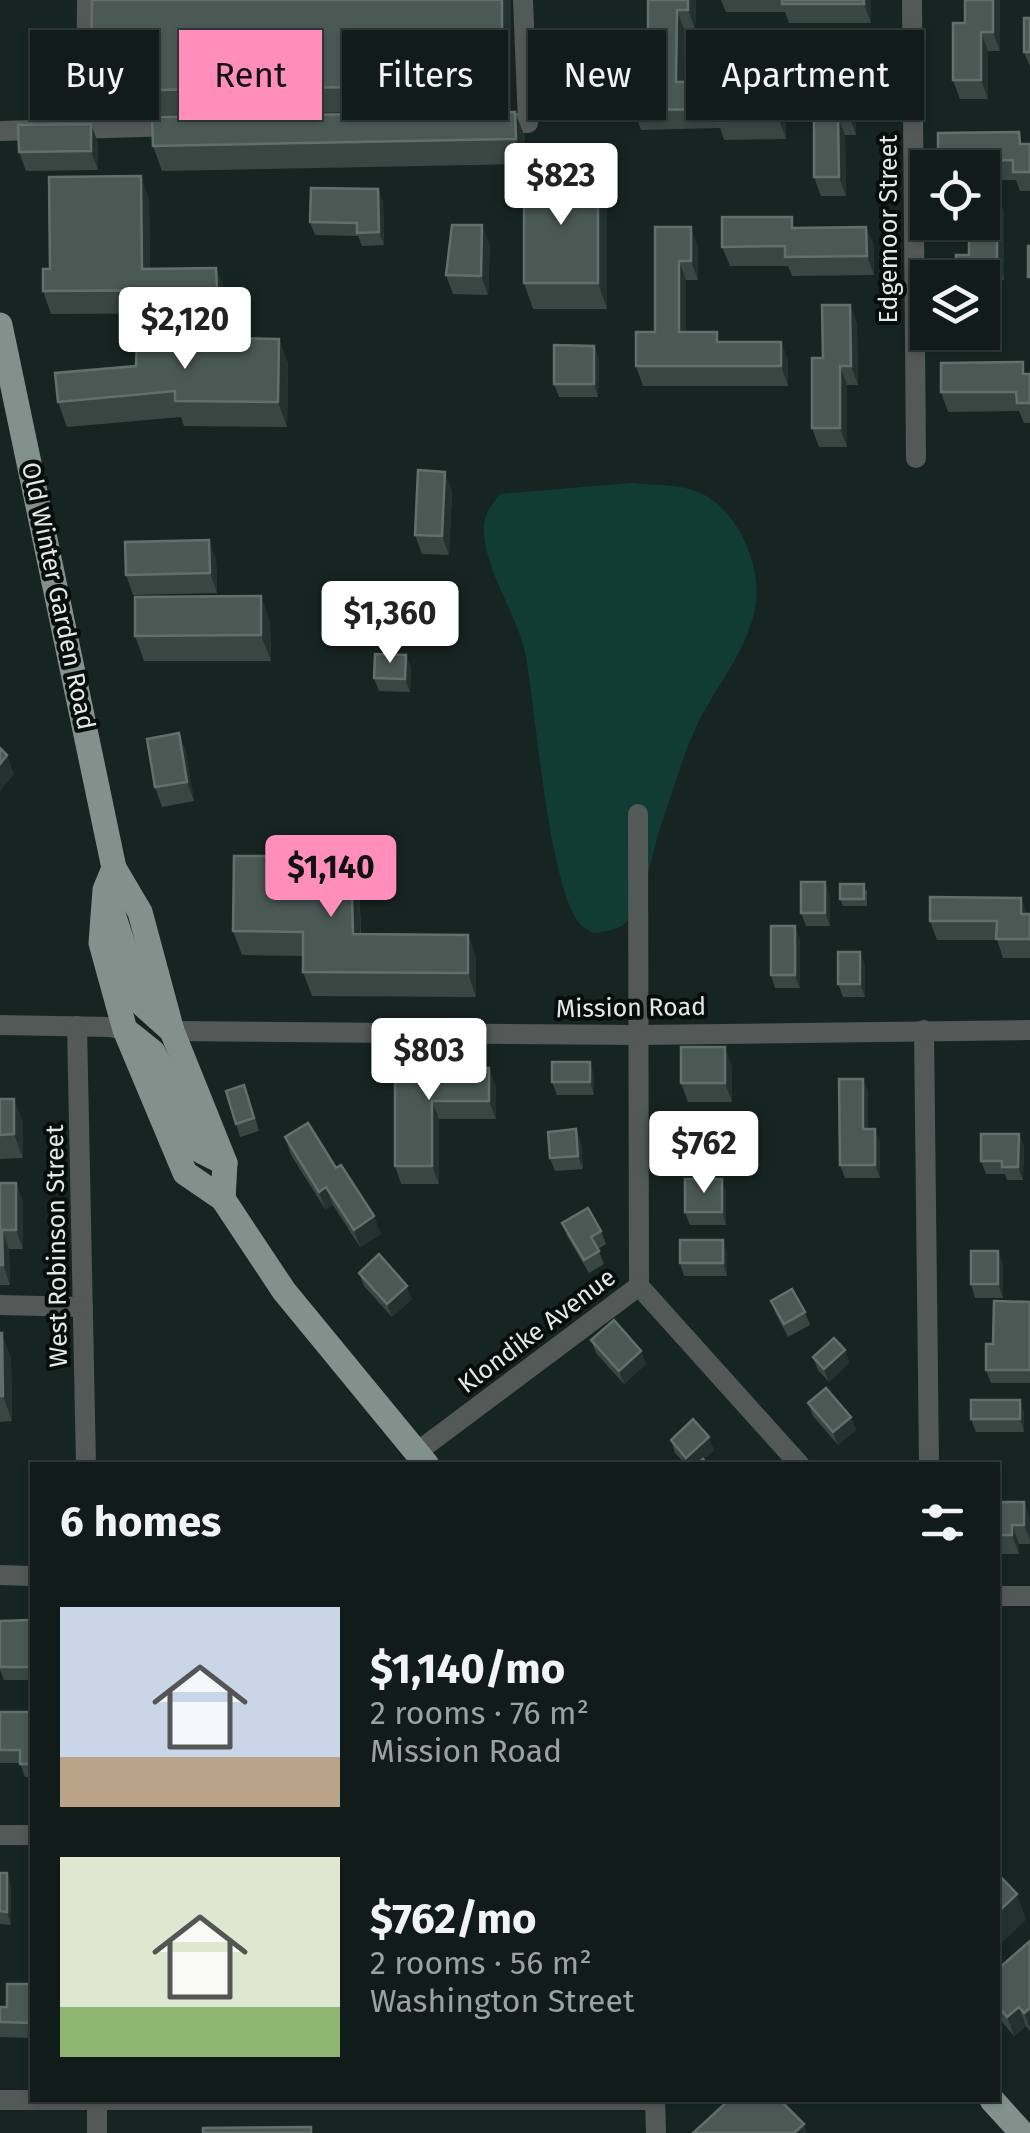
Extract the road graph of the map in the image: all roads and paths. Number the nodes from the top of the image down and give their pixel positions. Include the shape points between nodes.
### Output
1 (88, 0) edge
2 (524, 0) edge
3 (912, 0) edge
4 (469, 124) edge
5 (193, 126) edge
6 (86, 129) junction
7 (0, 131) edge
8 (0, 325) edge
9 (916, 458) dead end
10 (638, 814) dead end
11 (110, 879) junction
12 (0, 1026) edge
13 (77, 1026) junction
14 (125, 1030) junction
15 (924, 1030) junction
16 (1030, 1030) edge
17 (172, 1032) junction
18 (639, 1035) junction
19 (225, 1163) junction
20 (224, 1199) junction
21 (639, 1286) junction
22 (0, 1305) edge
23 (83, 1307) junction
24 (422, 1459) edge
25 (86, 1462) edge
26 (797, 1462) edge
27 (929, 1462) edge
28 (0, 1575) edge
29 (30, 1576) edge
30 (1000, 1596) edge
31 (1030, 1596) edge
32 (0, 1835) edge
33 (30, 1835) edge
34 (0, 2100) edge
35 (30, 2100) edge
36 (97, 2102) edge
37 (655, 2102) edge
38 (994, 2102) edge
39 (97, 2133) edge
40 (656, 2133) edge
41 (1022, 2133) edge

1 - 6 street
2 - 4 street via 528,123
3 - 9 street, Edgemoor Street
5 - 6 street
6 - 7 street
8 - 11 main road, Old Winter Garden Road
10 - 18 street
11 - 14 main road, Old Winter Garden Road via 102,944
11 - 17 main road, Old Winter Garden Road via 140,912
12 - 13 street
13 - 14 street
13 - 23 street, West Robinson Street
14 - 19 main road via 153,1052 200,1151
14 - 20 main road, Old Winter Garden Road via 185,1173
15 - 16 street, Mission Road
15 - 18 street, Mission Road
15 - 27 street
17 - 18 street, Mission Road
17 - 19 main road, Old Winter Garden Road
18 - 21 street
19 - 20 main road, Old Winter Garden Road
20 - 24 main road, Old Winter Garden Road via 284,1291
21 - 24 street, Klondike Avenue
21 - 26 street, Klondike Avenue
22 - 23 street
23 - 25 street, West Robinson Street
28 - 29 street
30 - 31 street
32 - 33 street
34 - 35 street
36 - 39 street
37 - 40 street
38 - 41 main road

